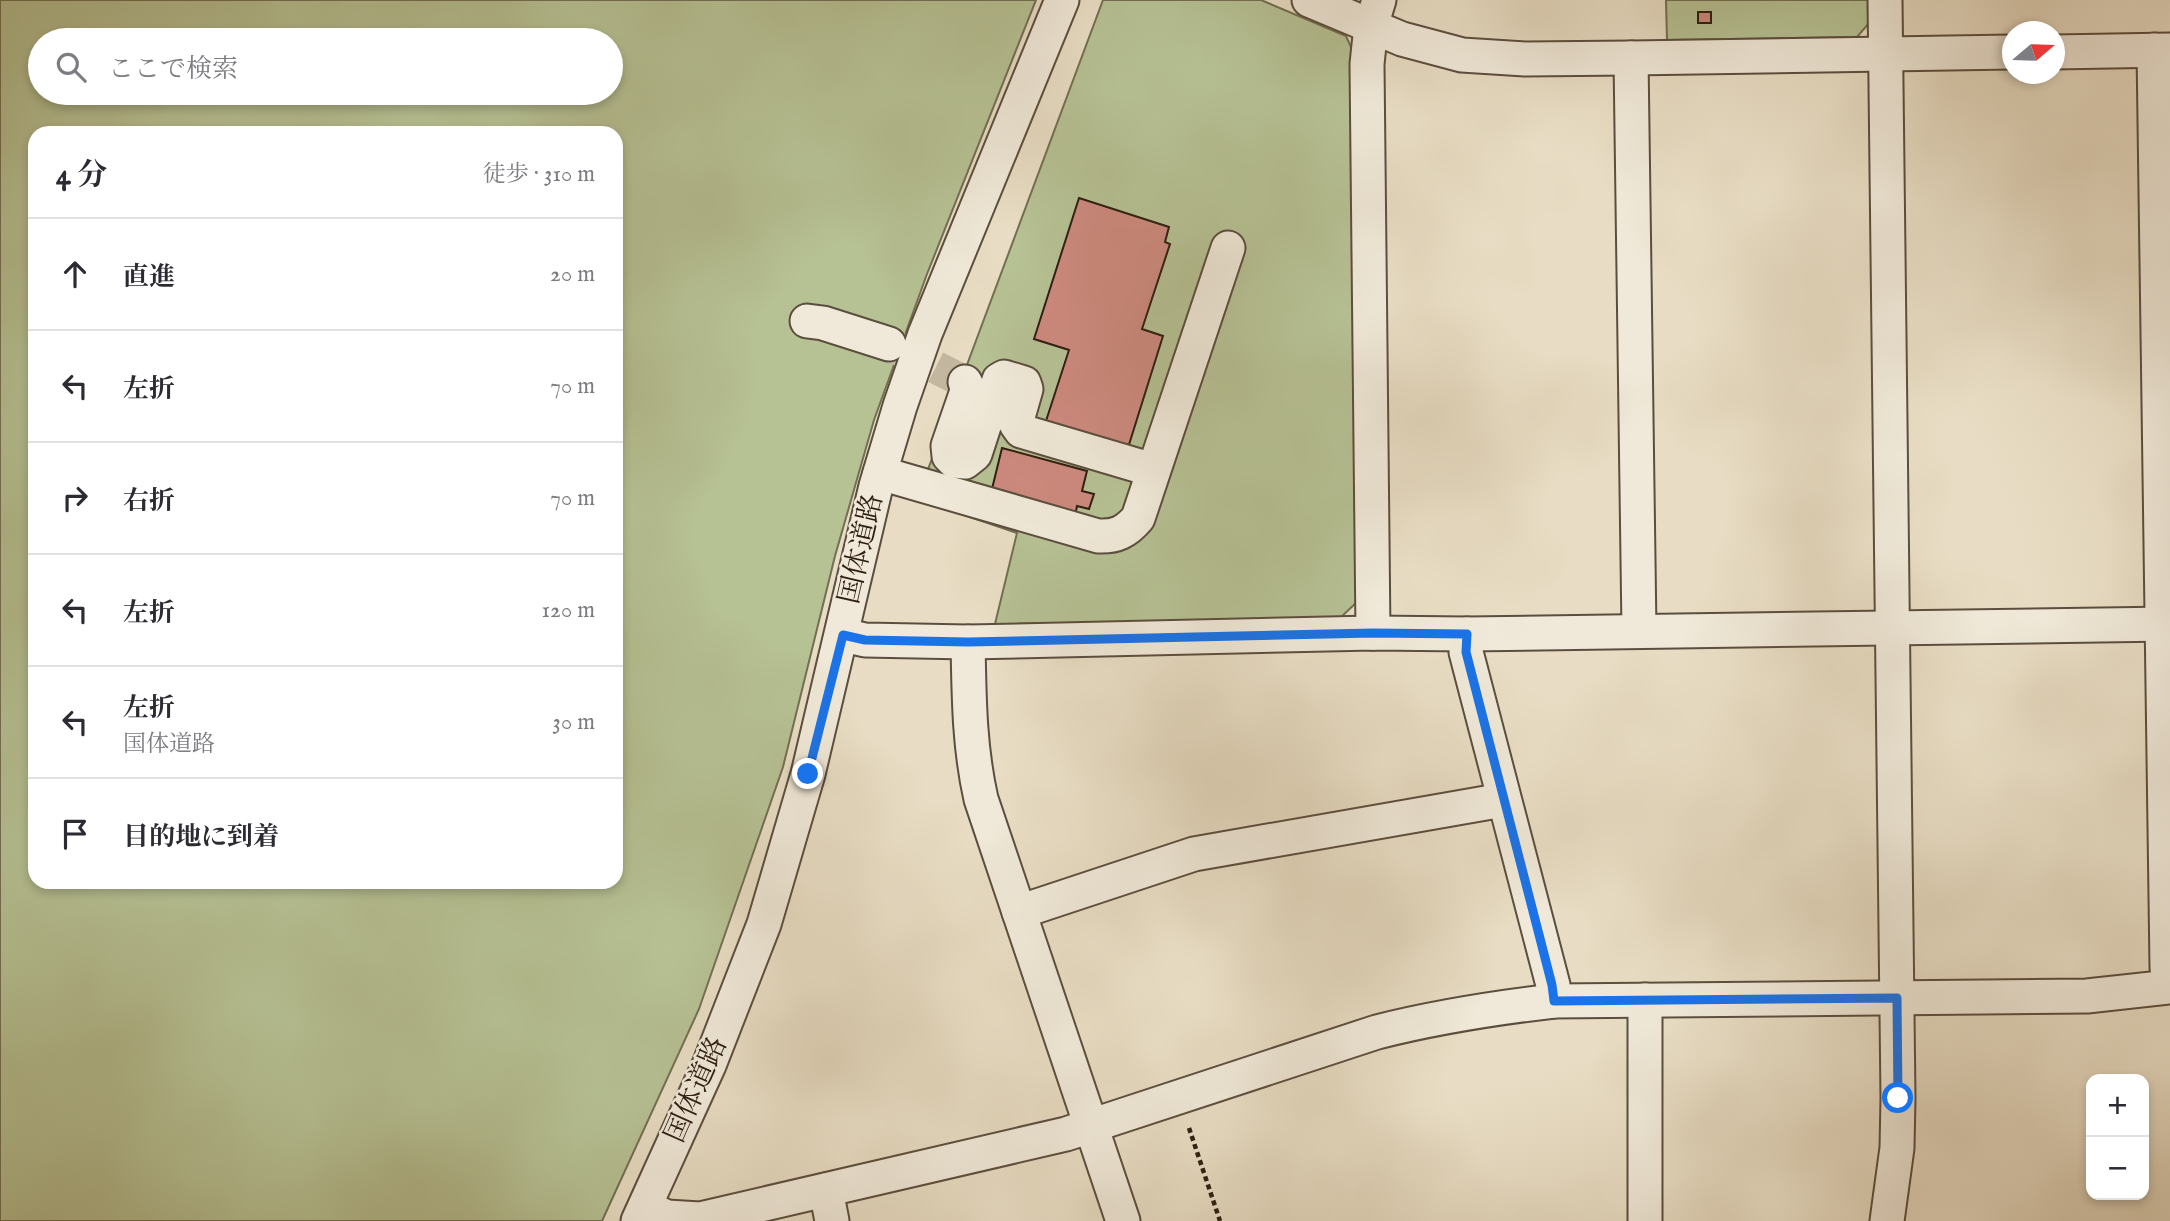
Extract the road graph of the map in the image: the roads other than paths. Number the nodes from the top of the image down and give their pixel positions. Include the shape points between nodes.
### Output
1 (1062, 0) edge
2 (1309, 0) edge
3 (1885, 0) edge
4 (1375, 13) edge
5 (2162, 50) edge
6 (2065, 51) edge
7 (2002, 52) edge
8 (1886, 54) junction
9 (1631, 58) junction
10 (1228, 248) dead end
11 (807, 321) dead end
12 (889, 344) tunnel mouth
13 (965, 382) dead end
14 (1153, 470) junction
15 (880, 473) junction
16 (2165, 624) edge
17 (1893, 627) junction
18 (1639, 631) junction
19 (1373, 633) junction
20 (1467, 634) junction
21 (843, 635) junction
22 (968, 642) junction
23 (1503, 800) junction
24 (1019, 912) junction
25 (2170, 985) edge
26 (1897, 998) junction
27 (1645, 1000) junction
28 (1554, 1001) junction
29 (1092, 1126) junction
30 (829, 1206) edge
31 (641, 1214) edge
32 (1123, 1221) edge
33 (1645, 1221) edge
34 (1887, 1221) edge

1 - 15 street, 国体道路 via 925,334
2 - 4 street
3 - 8 street
4 - 9 street via 1402,39 1462,55
4 - 19 street via 1367,64
5 - 6 street
5 - 16 street
7 - 8 street
8 - 9 street
8 - 17 street
9 - 18 street
10 - 14 street
11 - 12 street
13 - 14 street via 968,388 948,446 948,456 954,461 965,462 975,454 999,380 1004,377 1024,383 1026,389 1016,424 1021,431
14 - 15 street via 1138,518 1128,530 1111,537
15 - 21 street, 国体道路
16 - 17 street
16 - 25 street
17 - 18 street
17 - 26 street
18 - 20 street
19 - 20 street
19 - 22 street
20 - 23 street via 1466,652
21 - 22 street via 865,640
21 - 31 street, 国体道路 via 765,924
22 - 24 street via 975,771
23 - 24 street via 1194,854
23 - 28 street
24 - 29 street
25 - 26 street via 2087,996
26 - 27 street
26 - 34 street via 1897,1148
27 - 28 street
27 - 33 street
28 - 29 street via 1484,1009 1390,1029
29 - 30 street
29 - 32 street
30 - 31 street via 700,1219

